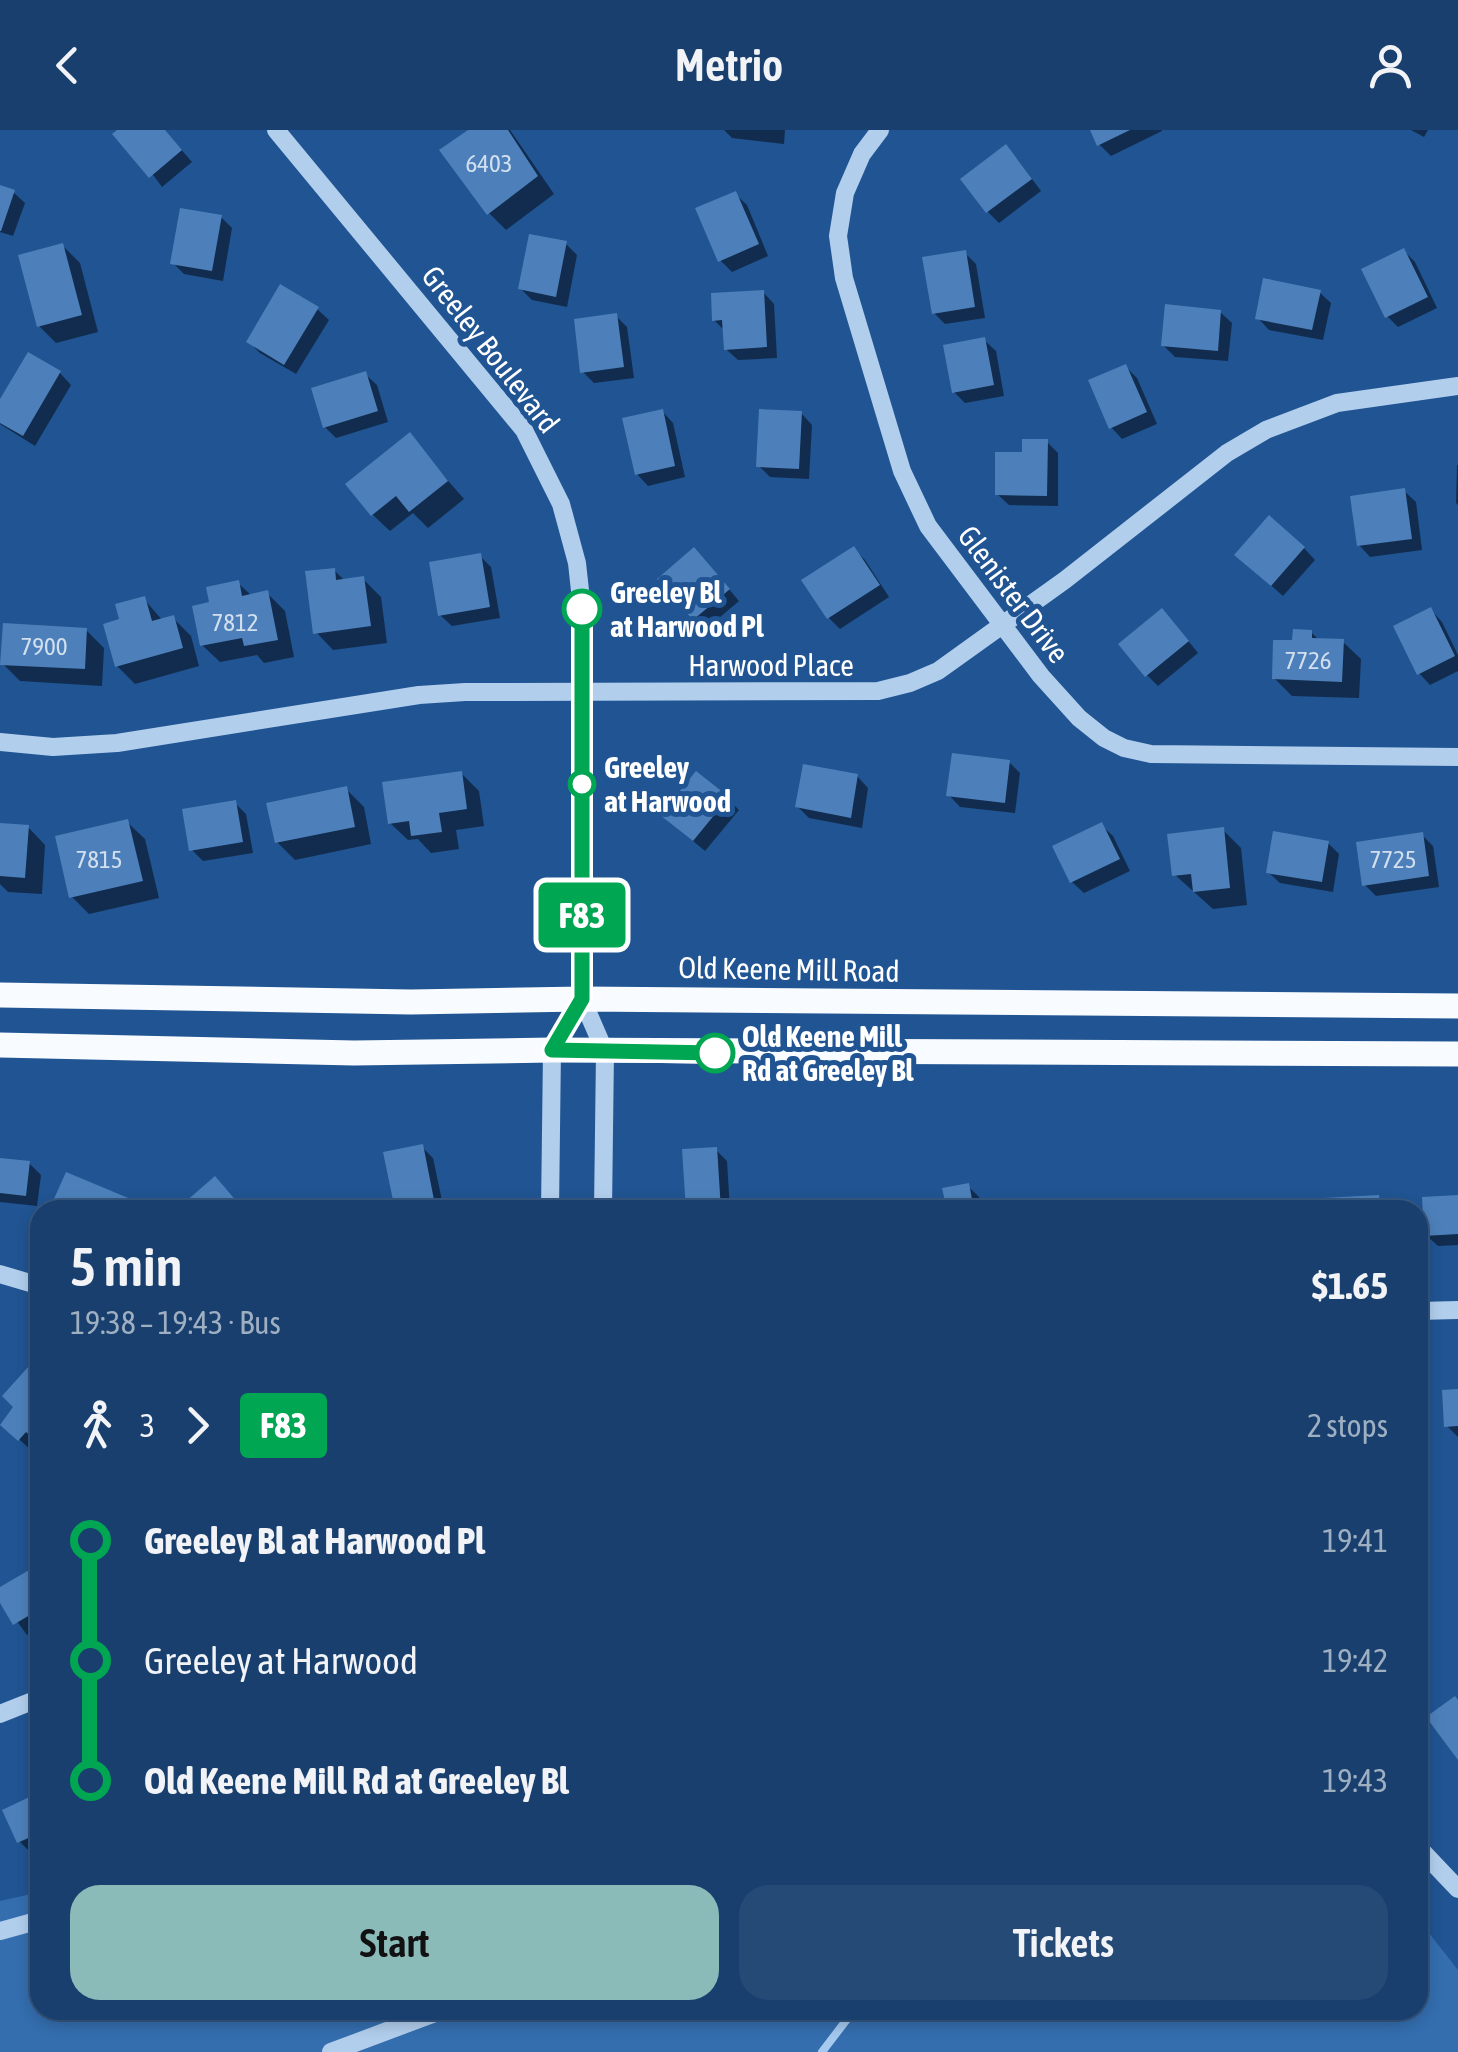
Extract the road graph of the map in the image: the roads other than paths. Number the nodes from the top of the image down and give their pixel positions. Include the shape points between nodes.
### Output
1 (276, 130) edge
2 (880, 130) edge
3 (1458, 386) edge
4 (1002, 626) junction
5 (582, 693) junction
6 (0, 742) edge
7 (1458, 757) edge
8 (0, 995) edge
9 (582, 999) junction
10 (1458, 1006) edge
11 (0, 1045) edge
12 (552, 1050) junction
13 (605, 1052) junction
14 (1458, 1054) edge
15 (550, 1200) edge
16 (603, 1200) edge
17 (0, 1274) edge
18 (30, 1283) edge
19 (1458, 1310) edge
20 (1428, 1311) edge
21 (30, 1702) edge
22 (0, 1714) edge
23 (1428, 1857) edge
24 (1458, 1889) edge
25 (30, 1923) edge
26 (0, 1931) edge
27 (416, 2020) edge
28 (330, 2052) edge

1 - 5 street, Greeley Boulevard via 497,394 540,456 577,563
2 - 4 street, Glenister Drive via 844,193 838,236 844,278 908,485 928,526
3 - 4 street, Harwood Place via 1337,402 1266,430
4 - 5 street, Harwood Place via 938,671 878,691
4 - 7 street, Glenister Drive via 1079,718 1124,748 1151,754
5 - 6 street, Harwood Place via 420,695 116,743
5 - 9 street, Greeley Boulevard
8 - 9 main road, Old Keene Mill Road
9 - 10 main road, Old Keene Mill Road
9 - 12 street
9 - 13 street, Greeley Boulevard
11 - 12 main road
12 - 13 main road
12 - 15 street
13 - 14 main road
13 - 16 street, Greeley Boulevard
17 - 18 street
19 - 20 street
21 - 22 street
23 - 24 street
25 - 26 street
27 - 28 street

